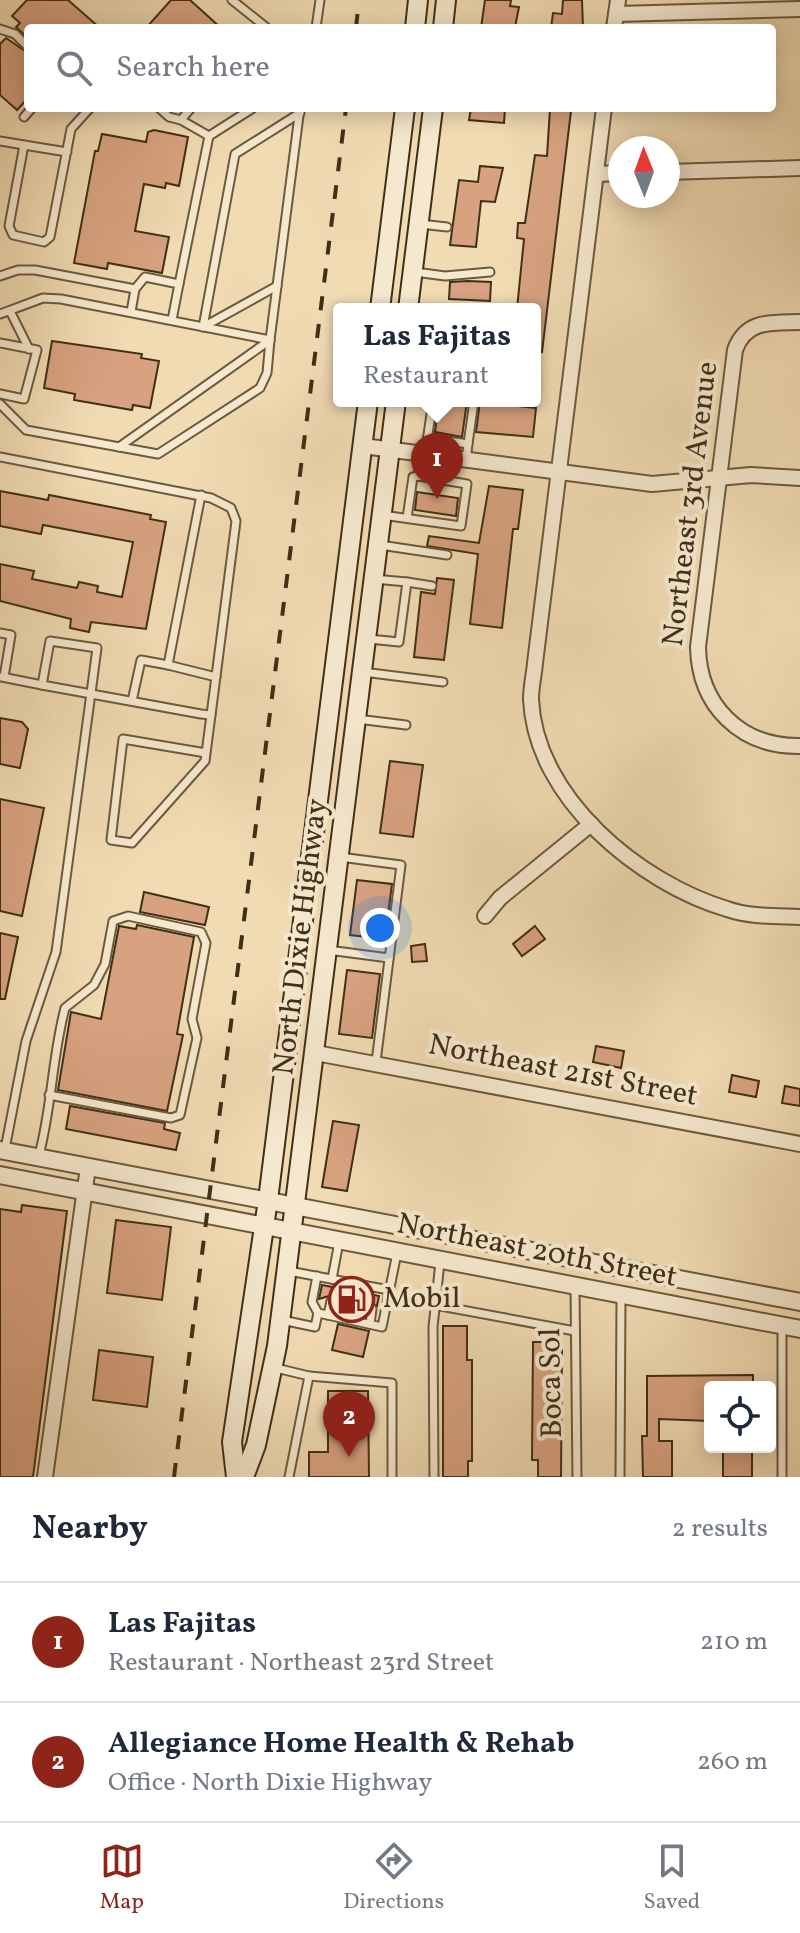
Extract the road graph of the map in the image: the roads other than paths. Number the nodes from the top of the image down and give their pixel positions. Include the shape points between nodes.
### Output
1 (232, 0) edge
2 (318, 0) edge
3 (418, 0) edge
4 (446, 0) edge
5 (800, 9) edge
6 (616, 14) edge
7 (260, 24) edge
8 (316, 24) edge
9 (415, 24) edge
10 (443, 24) edge
11 (0, 29) edge
12 (24, 43) edge
13 (28, 112) edge
14 (86, 112) edge
15 (163, 112) edge
16 (188, 112) edge
17 (247, 112) edge
18 (298, 112) edge
19 (300, 112) edge
20 (405, 112) edge
21 (432, 112) edge
22 (604, 112) edge
23 (24, 117) dead end
24 (181, 120) junction
25 (209, 136) junction
26 (0, 141) edge
27 (24, 145) junction
28 (67, 152) junction
29 (800, 168) edge
30 (680, 172) edge
31 (596, 174) junction
32 (608, 174) edge
33 (418, 224) junction
34 (447, 227) dead end
35 (412, 271) junction
36 (490, 272) dead end
37 (0, 276) edge
38 (179, 284) junction
39 (277, 286) junction
40 (135, 289) junction
41 (381, 303) edge
42 (409, 303) edge
43 (10, 311) junction
44 (131, 312) junction
45 (0, 314) edge
46 (172, 320) junction
47 (800, 322) edge
48 (203, 327) junction
49 (270, 340) junction
50 (0, 343) edge
51 (29, 349) junction
52 (0, 394) edge
53 (0, 404) edge
54 (367, 407) edge
55 (395, 407) edge
56 (432, 407) edge
57 (473, 407) edge
58 (428, 438) junction
59 (468, 444) junction
60 (363, 446) junction
61 (119, 447) junction
62 (390, 450) junction
63 (423, 455) junction
64 (0, 457) edge
65 (466, 461) junction
66 (559, 472) junction
67 (418, 476) junction
68 (800, 478) edge
69 (719, 479) junction
70 (201, 495) junction
71 (382, 515) junction
72 (407, 518) junction
73 (378, 545) junction
74 (447, 555) dead end
75 (374, 579) junction
76 (407, 582) junction
77 (432, 586) dead end
78 (0, 633) edge
79 (367, 639) junction
80 (168, 665) junction
81 (363, 672) junction
82 (2, 677) edge
83 (216, 677) junction
84 (443, 682) dead end
85 (42, 685) junction
86 (91, 694) junction
87 (132, 701) junction
88 (211, 715) junction
89 (357, 719) junction
90 (406, 725) dead end
91 (800, 746) edge
92 (206, 753) junction
93 (318, 802) junction
94 (346, 806) junction
95 (591, 824) junction
96 (340, 857) junction
97 (485, 916) dead end
98 (800, 917) edge
99 (328, 950) junction
100 (389, 958) junction
101 (316, 1053) junction
102 (376, 1062) junction
103 (49, 1095) junction
104 (800, 1144) edge
105 (1, 1152) edge
106 (39, 1157) junction
107 (88, 1167) junction
108 (0, 1175) edge
109 (85, 1192) junction
110 (268, 1200) junction
111 (296, 1205) junction
112 (264, 1226) junction
113 (292, 1231) junction
114 (339, 1241) junction
115 (510, 1246) junction
116 (397, 1253) junction
117 (440, 1262) junction
118 (287, 1270) junction
119 (508, 1275) junction
120 (327, 1281) junction
121 (575, 1288) junction
122 (389, 1290) junction
123 (621, 1296) junction
124 (318, 1299) dead end
125 (331, 1301) dead end
126 (800, 1302) edge
127 (345, 1304) dead end
128 (435, 1305) junction
129 (359, 1307) dead end
130 (372, 1309) dead end
131 (317, 1311) junction
132 (328, 1315) junction
133 (342, 1318) junction
134 (280, 1319) junction
135 (356, 1321) junction
136 (370, 1324) junction
137 (782, 1326) junction
138 (800, 1329) edge
139 (575, 1331) junction
140 (273, 1367) junction
141 (309, 1376) junction
142 (45, 1477) edge
143 (236, 1477) edge
144 (244, 1477) edge
145 (289, 1477) edge
146 (392, 1477) edge
147 (434, 1477) edge
148 (577, 1477) edge
149 (620, 1477) edge
150 (782, 1477) edge

1 - 7 lane
2 - 8 lane
3 - 9 main road
4 - 10 main road
5 - 6 street
11 - 12 lane
13 - 23 lane
14 - 28 lane via 71,129
15 - 24 lane
16 - 24 lane
17 - 25 lane
18 - 48 lane via 235,154
19 - 39 lane
20 - 41 main road
21 - 33 main road
22 - 31 street
24 - 25 lane
25 - 38 lane
26 - 27 lane
27 - 28 lane
27 - 28 lane via 9,226 13,235 44,242 50,237
29 - 30 street
31 - 32 street
31 - 66 street
33 - 34 lane
33 - 35 main road
35 - 36 lane via 445,276
35 - 42 main road
37 - 40 lane via 35,270
38 - 40 lane via 145,277
38 - 46 lane
39 - 48 lane
39 - 49 lane
40 - 44 lane
43 - 44 lane via 43,298
43 - 45 lane
43 - 51 lane
44 - 46 lane
46 - 48 lane
47 - 69 street, Northeast 3rd Avenue via 750,327 740,337
48 - 49 lane
49 - 61 lane
49 - 61 lane via 260,388 158,454
50 - 51 lane
51 - 52 lane via 37,350 24,399
53 - 61 lane via 26,430
54 - 60 main road, North Dixie Highway
55 - 62 main road, North Dixie Highway
56 - 58 lane
57 - 59 lane
58 - 59 lane
58 - 63 lane
59 - 65 lane
60 - 62 street
60 - 93 main road, North Dixie Highway
62 - 63 street
62 - 71 main road, North Dixie Highway
63 - 65 street
63 - 67 lane
64 - 70 lane
65 - 66 street
66 - 69 street via 652,484
66 - 95 street via 531,701 550,762
67 - 72 lane via 413,477
67 - 72 lane via 467,484 461,526
68 - 69 street
69 - 91 street, Northeast 3rd Avenue via 698,671 729,723 756,739
70 - 80 lane
70 - 83 lane via 226,503 236,521
71 - 72 lane
71 - 73 main road, North Dixie Highway
73 - 74 lane
73 - 75 main road, North Dixie Highway
75 - 76 lane
75 - 79 main road, North Dixie Highway
76 - 77 lane
76 - 79 lane via 399,642
78 - 82 lane via 11,635
79 - 81 main road, North Dixie Highway
80 - 83 lane
80 - 87 lane via 141,660
81 - 84 lane
81 - 89 main road, North Dixie Highway
82 - 85 lane
83 - 88 lane
85 - 86 lane
85 - 86 lane via 50,641 97,648
86 - 87 lane
86 - 105 lane via 56,952 26,1041
87 - 88 lane
88 - 92 lane
89 - 90 lane
89 - 94 main road, North Dixie Highway
92 - 92 lane via 205,761 132,843 111,840 123,739
93 - 94 main road
93 - 110 main road, North Dixie Highway
94 - 96 main road, North Dixie Highway
95 - 97 street
95 - 98 street via 635,866 695,898 744,913
96 - 99 main road, North Dixie Highway
96 - 100 lane via 401,865
99 - 100 lane
99 - 101 main road, North Dixie Highway
100 - 102 lane
101 - 102 street, Northeast 21st Street
101 - 111 main road, North Dixie Highway
102 - 104 street, Northeast 21st Street
103 - 103 lane via 65,1008 94,985 105,964 113,921 128,916 203,934 206,943 192,1019 197,1038 180,1115 171,1118
103 - 106 lane via 51,1110
105 - 106 street, Northeast 20th Street
106 - 107 street, Northeast 20th Street
107 - 109 street
107 - 110 street, Northeast 20th Street
108 - 109 street, Northeast 20th Street
109 - 112 street, Northeast 20th Street
109 - 142 street
110 - 111 street, Northeast 20th Street
110 - 112 main road, North Dixie Highway
111 - 113 main road, North Dixie Highway
111 - 115 street, Northeast 20th Street
112 - 113 street, Northeast 20th Street
112 - 143 main road, North Dixie Highway via 232,1442
113 - 114 street, Northeast 20th Street
113 - 118 main road, North Dixie Highway
114 - 116 street, Northeast 20th Street
114 - 120 lane
115 - 119 street
115 - 126 street, Northeast 20th Street
116 - 117 street, Northeast 20th Street
116 - 122 lane
117 - 119 street, Northeast 20th Street
117 - 128 lane
118 - 120 lane
118 - 134 main road, North Dixie Highway
119 - 121 street, Northeast 20th Street
120 - 122 lane
120 - 131 lane via 312,1302
121 - 123 street, Northeast 20th Street
121 - 139 lane, Boca Sol
122 - 136 lane via 382,1327
123 - 137 street, Northeast 20th Street
123 - 149 lane
124 - 131 lane
125 - 132 lane
127 - 133 lane
128 - 139 lane
128 - 147 lane
129 - 135 lane
130 - 136 lane
131 - 132 lane
131 - 134 lane via 315,1327
132 - 133 lane
133 - 135 lane
134 - 140 main road, North Dixie Highway
135 - 136 lane
137 - 138 street, Northeast 20th Street
137 - 150 lane
139 - 148 lane, Boca Sol
140 - 141 lane
140 - 144 main road, North Dixie Highway
141 - 145 lane
141 - 146 lane via 392,1383

